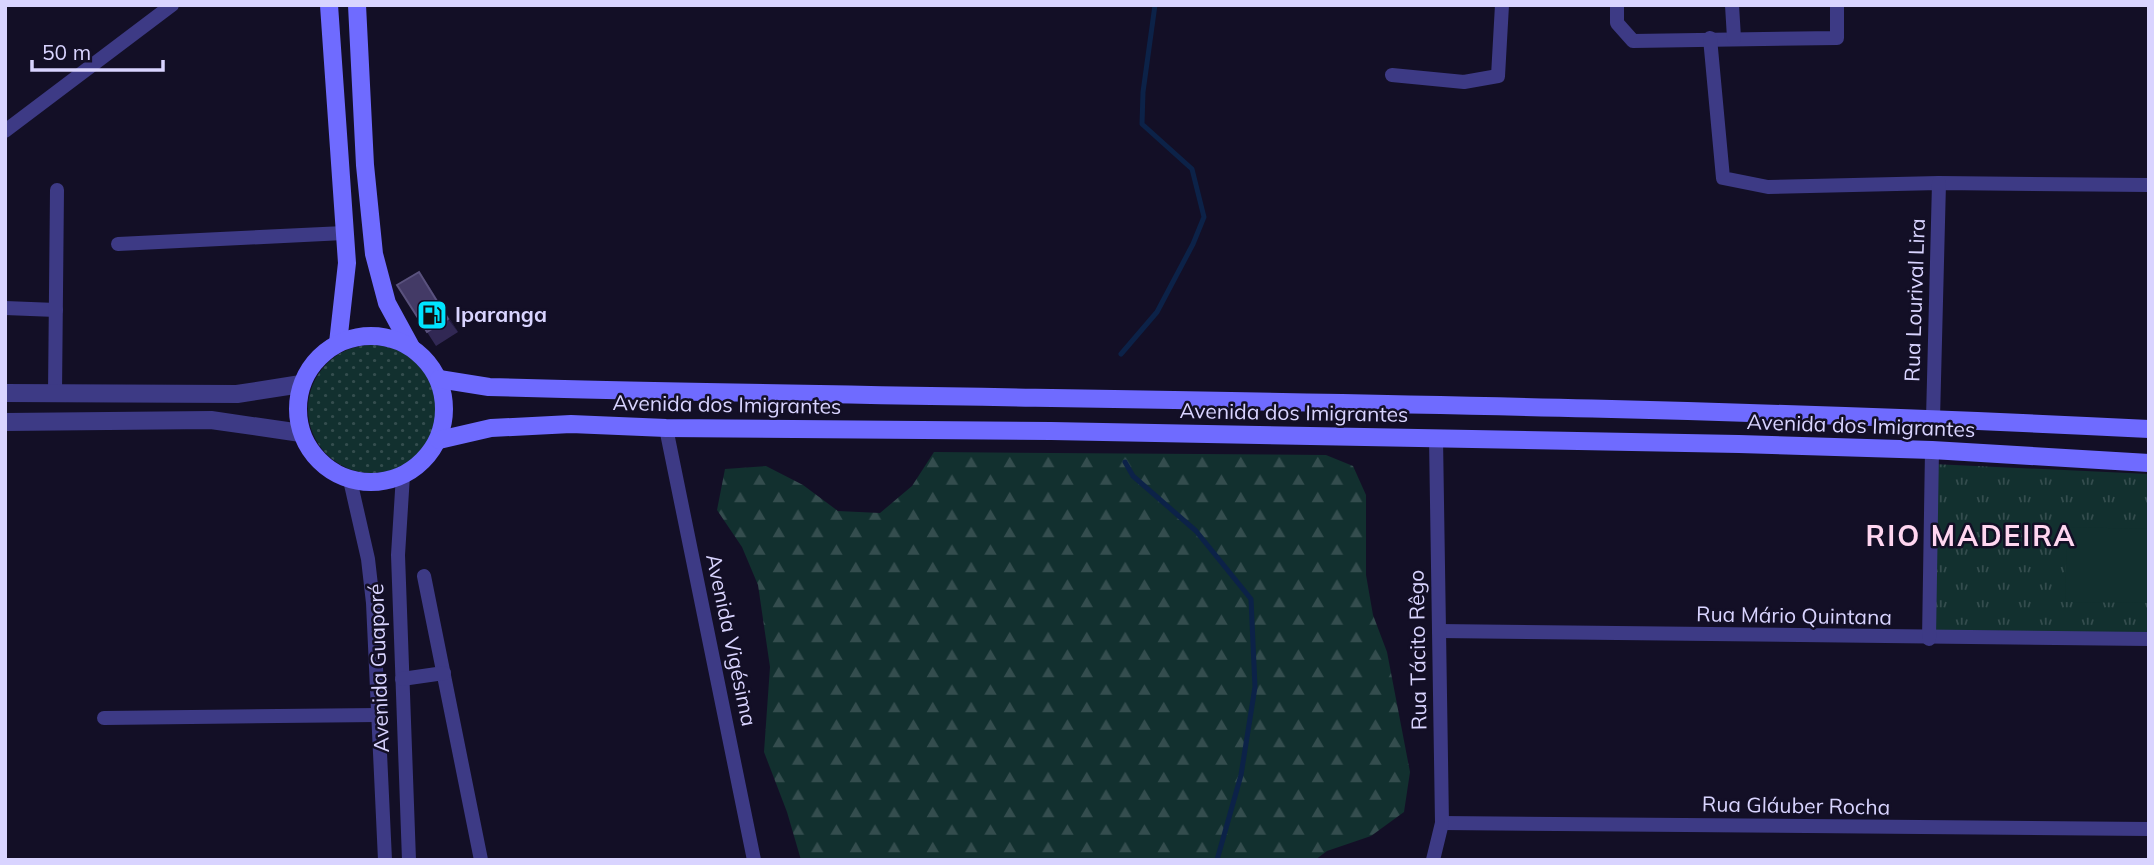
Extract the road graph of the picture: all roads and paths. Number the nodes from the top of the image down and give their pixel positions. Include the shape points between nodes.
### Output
1 (329, 5) edge
2 (357, 5) edge
3 (1502, 5) edge
4 (1617, 5) edge
5 (1732, 5) edge
6 (1837, 5) edge
7 (167, 7) edge
8 (1710, 38) junction
9 (1734, 38) junction
10 (1392, 75) dead end
11 (5, 131) edge
12 (1939, 183) junction
13 (2149, 186) edge
14 (57, 190) dead end
15 (344, 233) junction
16 (118, 244) dead end
17 (5, 308) edge
18 (56, 310) junction
19 (338, 343) junction
20 (411, 346) junction
21 (439, 379) junction
22 (301, 384) junction
23 (5, 393) edge
24 (55, 393) junction
25 (1933, 419) junction
26 (5, 422) edge
27 (666, 428) junction
28 (2149, 429) edge
29 (301, 433) junction
30 (1436, 438) junction
31 (439, 440) junction
32 (1932, 450) junction
33 (2149, 463) edge
34 (403, 475) junction
35 (349, 480) junction
36 (424, 576) dead end
37 (1439, 631) junction
38 (1929, 639) junction
39 (2149, 639) edge
40 (444, 673) junction
41 (402, 678) junction
42 (378, 715) junction
43 (104, 718) dead end
44 (1442, 823) junction
45 (2149, 829) edge
46 (409, 840) junction
47 (384, 843) junction
48 (384, 860) edge
49 (409, 860) edge
50 (481, 860) edge
51 (754, 860) edge
52 (1433, 860) edge

1 - 15 main road
2 - 20 main road via 374,254 387,303
3 - 10 street via 1498,76 1464,82
4 - 8 street via 1617,23 1633,41
5 - 9 street
6 - 9 street via 1837,38
7 - 11 street
8 - 9 street
8 - 12 street via 1723,178 1768,187
12 - 13 street
12 - 25 street, Rua Lourival Lira
14 - 18 street
15 - 16 street
15 - 19 main road via 346,263
17 - 18 street
18 - 24 street
19 - 20 main road via 369,335
19 - 22 main road via 312,364
20 - 21 main road
21 - 25 main road, Avenida dos Imigrantes via 489,387
21 - 31 main road via 445,399
22 - 24 street via 237,394
22 - 29 main road via 297,408
23 - 24 street
25 - 28 main road, Avenida dos Imigrantes
26 - 29 street via 211,420
27 - 30 main road, Avenida dos Imigrantes
27 - 31 main road, Avenida dos Imigrantes via 538,424 491,428
27 - 51 street, Avenida Vigésima
29 - 35 main road via 312,453
30 - 32 main road, Avenida dos Imigrantes
30 - 37 street, Rua Tácito Rêgo
31 - 34 main road via 428,456
32 - 33 main road, Avenida dos Imigrantes
32 - 38 street
34 - 35 main road via 373,483
34 - 41 street, Avenida Guaporé via 398,555
35 - 42 street, Avenida Guaporé via 368,559
36 - 40 street
37 - 38 street, Rua Mário Quintana
37 - 44 street, Rua Tácito Rêgo
38 - 39 street, Rua Mário Quintana
40 - 41 street
40 - 50 street
41 - 46 street, Avenida Guaporé
42 - 43 street
42 - 47 street, Avenida Guaporé
44 - 45 street, Rua Gláuber Rocha
44 - 52 street, Rua Tácito Rêgo
46 - 47 street
46 - 49 street, Avenida Guaporé
47 - 48 street, Avenida Guaporé

